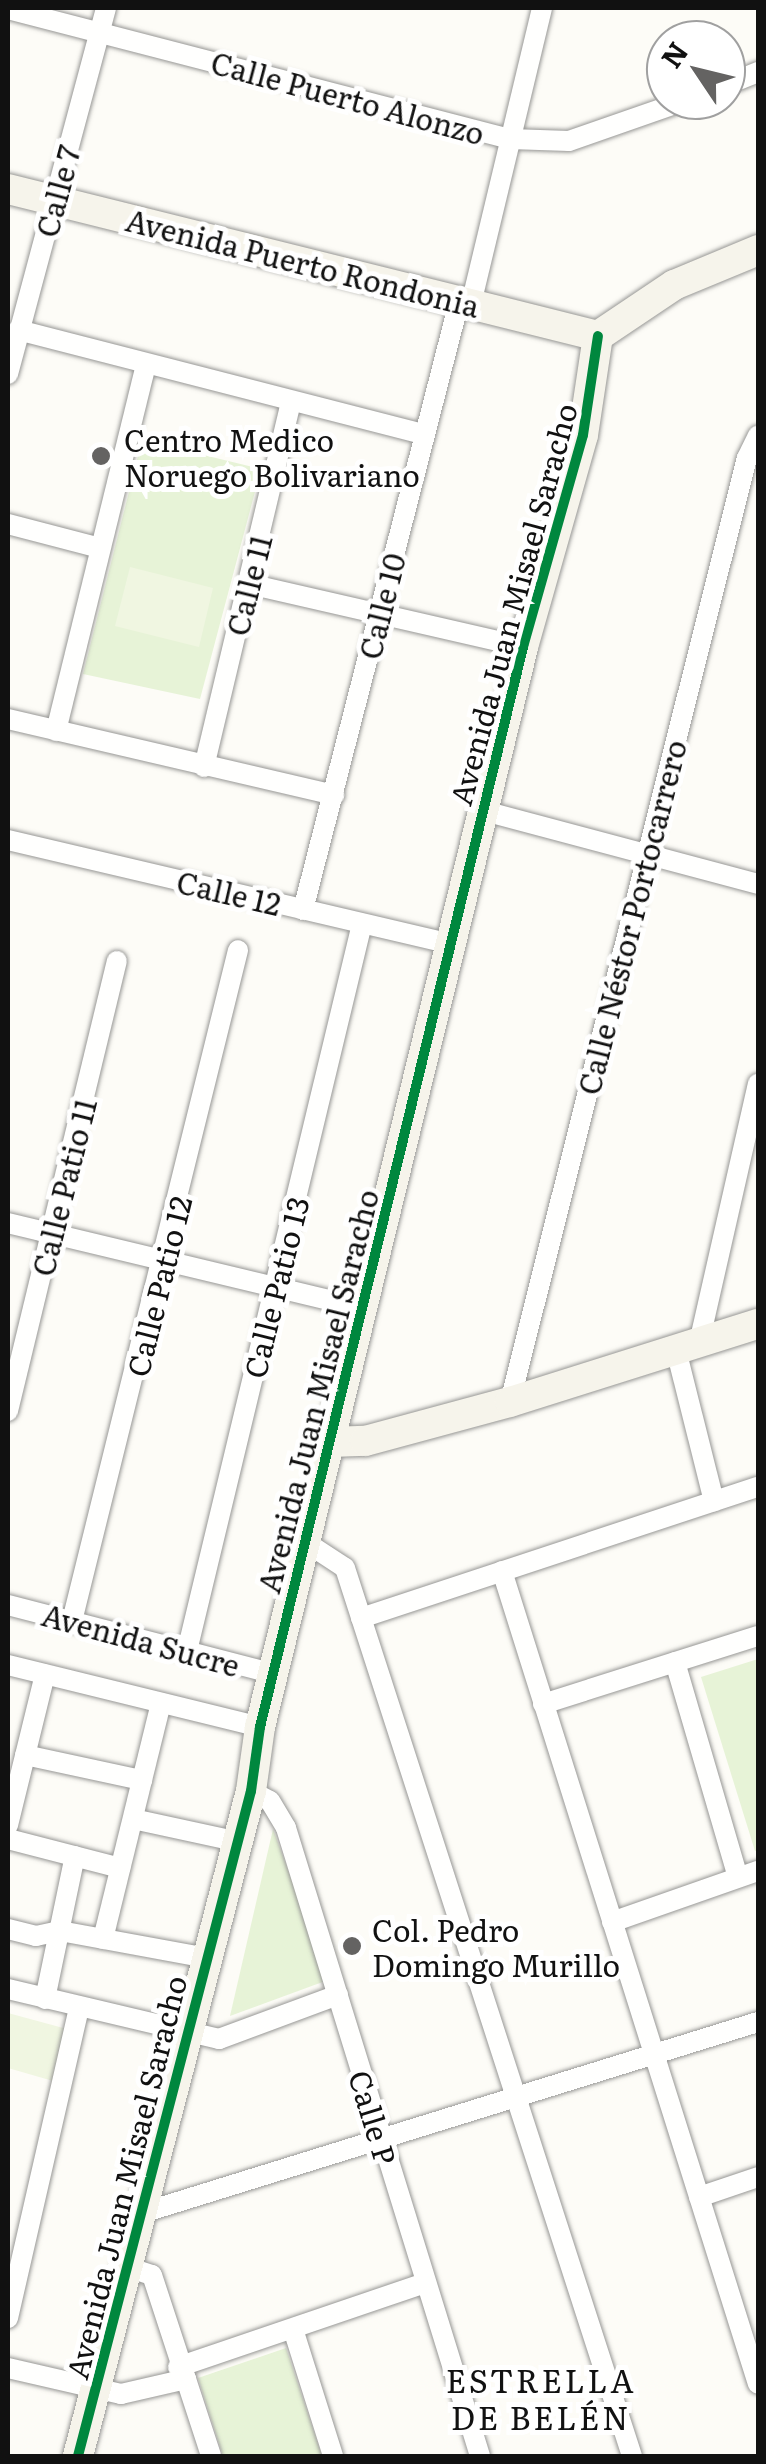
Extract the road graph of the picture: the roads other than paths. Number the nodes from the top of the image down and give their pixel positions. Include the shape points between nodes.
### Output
1 (106, 8) edge
2 (542, 8) edge
3 (8, 10) edge
4 (100, 32) junction
5 (646, 114) edge
6 (510, 139) junction
7 (8, 189) edge
8 (54, 201) junction
9 (758, 250) edge
10 (465, 303) junction
11 (18, 330) junction
12 (598, 336) junction
13 (146, 364) junction
14 (8, 374) edge
15 (291, 402) junction
16 (422, 434) junction
17 (758, 435) edge
18 (8, 524) edge
19 (100, 548) junction
20 (249, 584) junction
21 (379, 616) junction
22 (523, 647) junction
23 (8, 719) edge
24 (56, 731) junction
25 (204, 767) junction
26 (334, 795) junction
27 (484, 811) junction
28 (8, 840) edge
29 (646, 855) junction
30 (758, 884) edge
31 (303, 910) junction
32 (362, 924) junction
33 (450, 944) junction
34 (238, 950) dead end
35 (117, 961) dead end
36 (758, 1084) edge
37 (8, 1223) edge
38 (52, 1234) junction
39 (165, 1261) junction
40 (274, 1288) junction
41 (363, 1308) junction
42 (758, 1324) edge
43 (687, 1346) junction
44 (510, 1402) junction
45 (8, 1411) edge
46 (330, 1442) junction
47 (758, 1487) edge
48 (714, 1501) junction
49 (308, 1543) junction
50 (502, 1571) junction
51 (8, 1605) edge
52 (361, 1618) junction
53 (72, 1621) junction
54 (758, 1636) edge
55 (187, 1650) junction
56 (675, 1662) junction
57 (8, 1664) edge
58 (45, 1674) junction
59 (274, 1674) junction
60 (161, 1702) junction
61 (543, 1704) junction
62 (260, 1727) junction
63 (25, 1755) junction
64 (142, 1780) junction
65 (251, 1790) junction
66 (133, 1818) junction
67 (8, 1824) edge
68 (8, 1839) edge
69 (236, 1841) junction
70 (75, 1856) junction
71 (120, 1868) junction
72 (748, 1874) edge
73 (612, 1922) junction
74 (8, 1929) edge
75 (60, 1931) junction
76 (103, 1938) junction
77 (207, 1958) junction
78 (8, 1989) edge
79 (338, 1995) junction
80 (45, 1999) junction
81 (79, 2008) junction
82 (758, 2022) edge
83 (185, 2034) junction
84 (653, 2054) junction
85 (518, 2096) junction
86 (382, 2142) junction
87 (758, 2178) edge
88 (699, 2197) junction
89 (142, 2214) junction
90 (127, 2267) junction
91 (12, 2277) edge
92 (424, 2283) junction
93 (8, 2318) edge
94 (293, 2329) junction
95 (8, 2368) edge
96 (182, 2373) junction
97 (758, 2384) edge
98 (96, 2387) junction
99 (78, 2456) edge
100 (212, 2456) edge
101 (333, 2456) edge
102 (480, 2456) edge
103 (632, 2456) edge

1 - 4 street, Calle 7
2 - 6 street, Calle 10
3 - 4 street, Calle Puerto Alonzo
4 - 6 street, Calle Puerto Alonzo
4 - 8 street, Calle 7
5 - 6 street, Calle Puerto Alonzo via 569,141
6 - 10 street, Calle 10
7 - 8 street, Avenida Puerto Rondonia
8 - 10 street, Avenida Puerto Rondonia
8 - 11 street, Calle 7
9 - 12 street via 674,286
10 - 12 street, Avenida Puerto Rondonia
10 - 16 street, Calle 10
11 - 13 street
11 - 14 street, Calle 7
12 - 22 street, Avenida Juan Misael Saracho via 583,435
13 - 15 street
13 - 19 street
15 - 16 street
15 - 20 street, Calle 11
16 - 21 street, Calle 10
17 - 29 street, Calle Néstor Portocarrero via 746,458
18 - 19 street
19 - 24 street
20 - 21 street
20 - 25 street, Calle 11
21 - 22 street
21 - 26 street, Calle 10
22 - 27 street, Avenida Juan Misael Saracho
23 - 24 street
24 - 25 street
25 - 26 street
26 - 31 street, Calle 10
27 - 29 street
27 - 33 street, Avenida Juan Misael Saracho
28 - 31 street, Calle 12
29 - 30 street
29 - 44 street, Calle Néstor Portocarrero
31 - 32 street, Calle 12
32 - 33 street, Calle 12
32 - 40 street, Calle Patio 13
33 - 41 street, Avenida Juan Misael Saracho
34 - 39 street, Calle Patio 12
35 - 38 street, Calle Patio 11
36 - 43 street
37 - 38 street
38 - 39 street
38 - 45 street, Calle Patio 11
39 - 40 street
39 - 53 street, Calle Patio 12
40 - 41 street
40 - 55 street, Calle Patio 13
41 - 46 street, Avenida Juan Misael Saracho
42 - 43 street
43 - 44 street
43 - 48 street
44 - 46 street via 364,1441
46 - 49 street, Avenida Juan Misael Saracho
47 - 48 street
48 - 50 street
49 - 52 street via 345,1568
49 - 59 street, Avenida Juan Misael Saracho
50 - 52 street
50 - 61 street
51 - 53 street, Avenida Sucre
52 - 85 street
53 - 55 street, Avenida Sucre
54 - 56 street
55 - 59 street, Avenida Sucre
56 - 61 street
56 - 72 street
57 - 58 street
58 - 60 street
58 - 63 street
59 - 62 street, Avenida Juan Misael Saracho
60 - 62 street
60 - 64 street
61 - 73 street
62 - 65 street, Avenida Juan Misael Saracho
63 - 64 street
63 - 67 street
64 - 66 street
65 - 69 street, Avenida Juan Misael Saracho
65 - 79 street, Calle P via 270,1801 286,1828
66 - 69 street
66 - 71 street
68 - 70 street
69 - 77 street, Avenida Juan Misael Saracho
70 - 71 street
70 - 75 street
71 - 76 street
72 - 73 street
73 - 84 street
74 - 75 street via 36,1936
75 - 76 street
75 - 80 street
76 - 77 street
77 - 83 street, Avenida Juan Misael Saracho
78 - 80 street
79 - 83 street via 218,2039
79 - 86 street, Calle P
80 - 81 street
81 - 83 street
81 - 91 street
82 - 84 street
83 - 89 street, Avenida Juan Misael Saracho
84 - 85 street
84 - 88 street
85 - 86 street
85 - 103 street
86 - 89 street
86 - 92 street, Calle P
87 - 88 street
88 - 97 street
89 - 90 street, Avenida Juan Misael Saracho
90 - 96 street via 152,2275
90 - 98 street, Avenida Juan Misael Saracho
91 - 93 street
92 - 94 street
92 - 102 street, Calle P
94 - 96 street
94 - 101 street
95 - 98 street
96 - 98 street via 120,2394
96 - 100 street
98 - 99 street, Avenida Juan Misael Saracho

